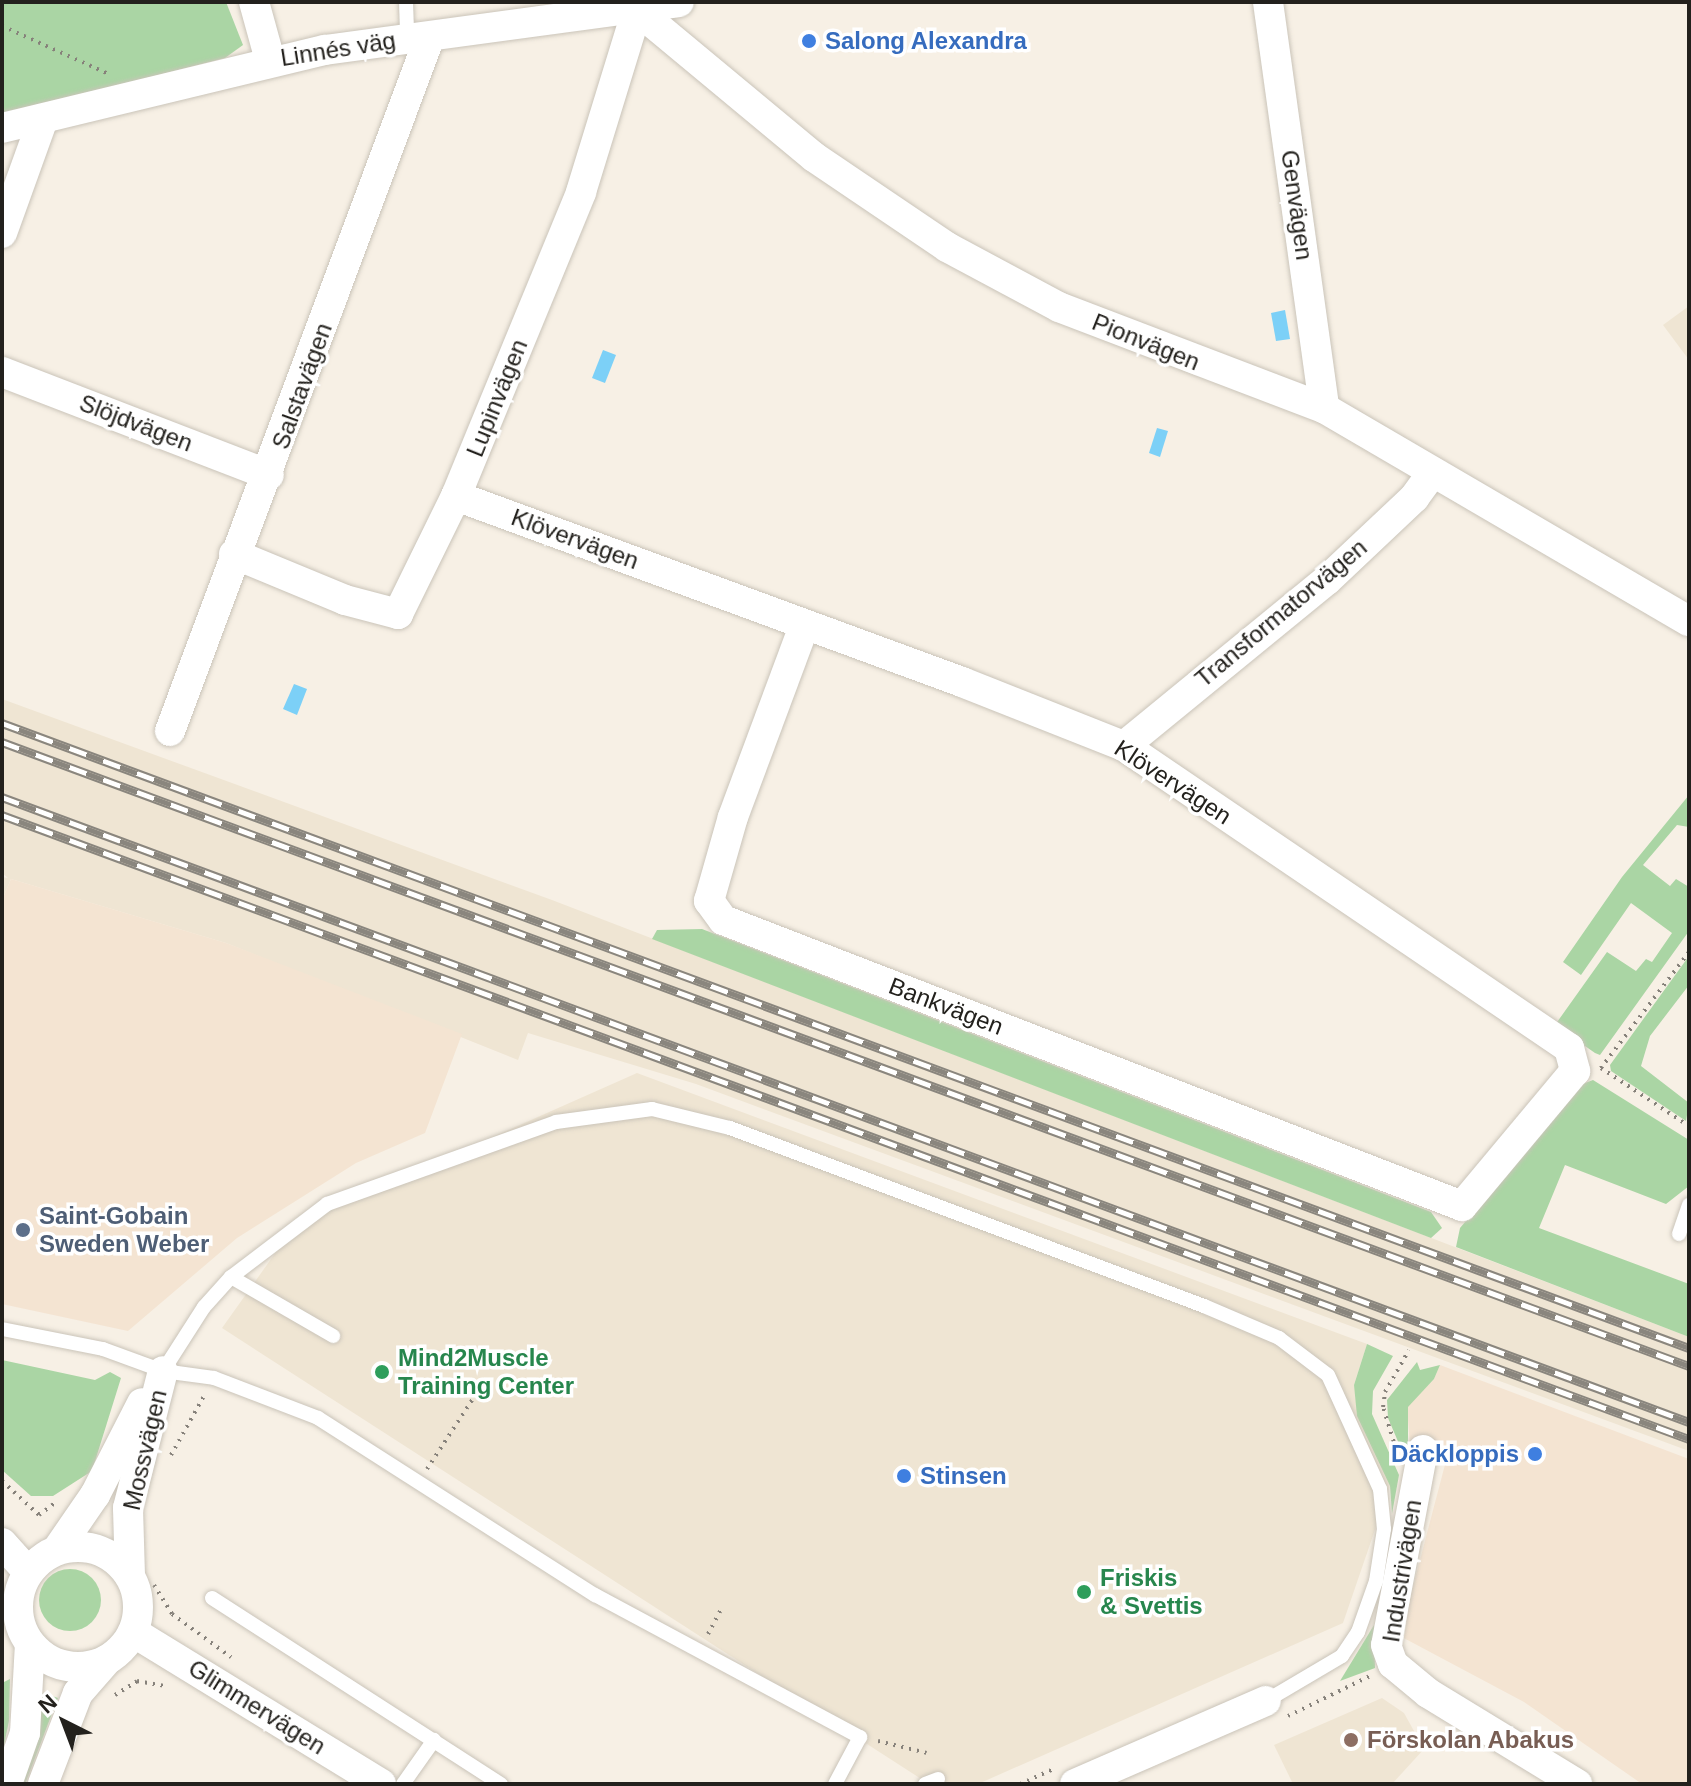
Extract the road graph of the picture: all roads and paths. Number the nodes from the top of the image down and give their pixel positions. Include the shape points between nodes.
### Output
1 (254, 2) edge
2 (406, 2) edge
3 (679, 2) edge
4 (1268, 2) edge
5 (637, 10) junction
6 (2, 26) edge
7 (418, 38) junction
8 (270, 60) junction
9 (148, 91) junction
10 (43, 119) junction
11 (2, 128) edge
12 (2, 233) edge
13 (2, 372) edge
14 (1324, 408) junction
15 (1432, 473) junction
16 (269, 475) junction
17 (456, 496) junction
18 (234, 554) junction
19 (1689, 621) edge
20 (804, 626) junction
21 (170, 731) dead end
22 (1124, 746) junction
23 (1689, 952) edge
24 (1689, 1126) edge
25 (1689, 1205) edge
26 (1462, 1206) joint
27 (1679, 1234) dead end
28 (231, 1277) junction
29 (2, 1329) edge
30 (333, 1336) dead end
31 (1409, 1350) dead end
32 (163, 1371) junction
33 (214, 1378) junction
34 (476, 1394) dead end
35 (1411, 1452) joint
36 (167, 1462) dead end
37 (2, 1481) edge
38 (418, 1483) junction
39 (39, 1515) dead end
40 (2, 1543) edge
41 (57, 1550) junction
42 (28, 1572) junction
43 (141, 1579) junction
44 (212, 1598) dead end
45 (722, 1608) dead end
46 (172, 1614) dead end
47 (133, 1632) junction
48 (30, 1644) junction
49 (700, 1649) junction
50 (107, 1660) junction
51 (167, 1687) dead end
52 (105, 1701) dead end
53 (1266, 1701) joint
54 (860, 1737) junction
55 (434, 1740) junction
56 (927, 1753) dead end
57 (7, 1784) edge
58 (43, 1784) edge
59 (381, 1784) edge
60 (403, 1784) edge
61 (501, 1784) edge
62 (835, 1784) edge
63 (1075, 1784) edge
64 (1577, 1784) edge

1 - 8 street
2 - 7 lane
3 - 5 street, Linnés väg
4 - 14 street, Genvägen
5 - 7 street, Linnés väg
5 - 14 street, Pionvägen via 814,157 947,247 1059,307
5 - 17 street, Lupinvägen via 581,192
6 - 9 path
7 - 8 street, Linnés väg
7 - 16 street, Salstavägen
8 - 9 street, Linnés väg
9 - 10 street, Linnés väg
10 - 11 street, Linnés väg
10 - 12 street
13 - 16 street, Slöjdvägen
14 - 15 street, Pionvägen
15 - 19 street, Pionvägen
15 - 22 street, Transformatorvägen via 1414,498 1327,580
16 - 18 street, Salstavägen
17 - 18 street, Lupinvägen via 398,614 345,600
17 - 20 street, Klövervägen
18 - 21 street, Salstavägen
20 - 22 street, Klövervägen
20 - 26 street, Bankvägen via 733,817 709,901 723,920
22 - 26 street, Klövervägen via 1569,1048 1575,1071
23 - 24 path via 1601,1068
25 - 27 lane
28 - 30 lane
28 - 32 lane, Mossvägen via 204,1307
28 - 53 lane, Mossvägen via 327,1204 388,1179 556,1122 652,1109 730,1128 1204,1306 1279,1338 1328,1375 1380,1489 1384,1529 1376,1581 1358,1632 1342,1656
29 - 32 lane via 103,1349
31 - 35 path via 1385,1392 1383,1407
32 - 33 lane
32 - 41 street, Mossvägen via 95,1495
32 - 43 street, Mossvägen via 128,1508
33 - 36 path
33 - 38 lane via 318,1418
34 - 38 path
35 - 64 street, Industrivägen via 1386,1645 1393,1664 1428,1693
37 - 39 path
38 - 49 lane via 595,1595
40 - 42 street
41 - 42 street, Mossvägen
41 - 43 street via 92,1548
42 - 48 street via 17,1608
43 - 46 path
43 - 47 street, Mossvägen
44 - 55 lane
45 - 49 path
47 - 50 street
47 - 59 street, Glimmervägen
48 - 50 street via 62,1665 83,1668
48 - 57 street via 25,1733
49 - 54 lane
50 - 58 street via 78,1693
51 - 52 path via 137,1681
53 - 63 street
54 - 56 path
54 - 62 lane
55 - 60 lane
55 - 61 lane

